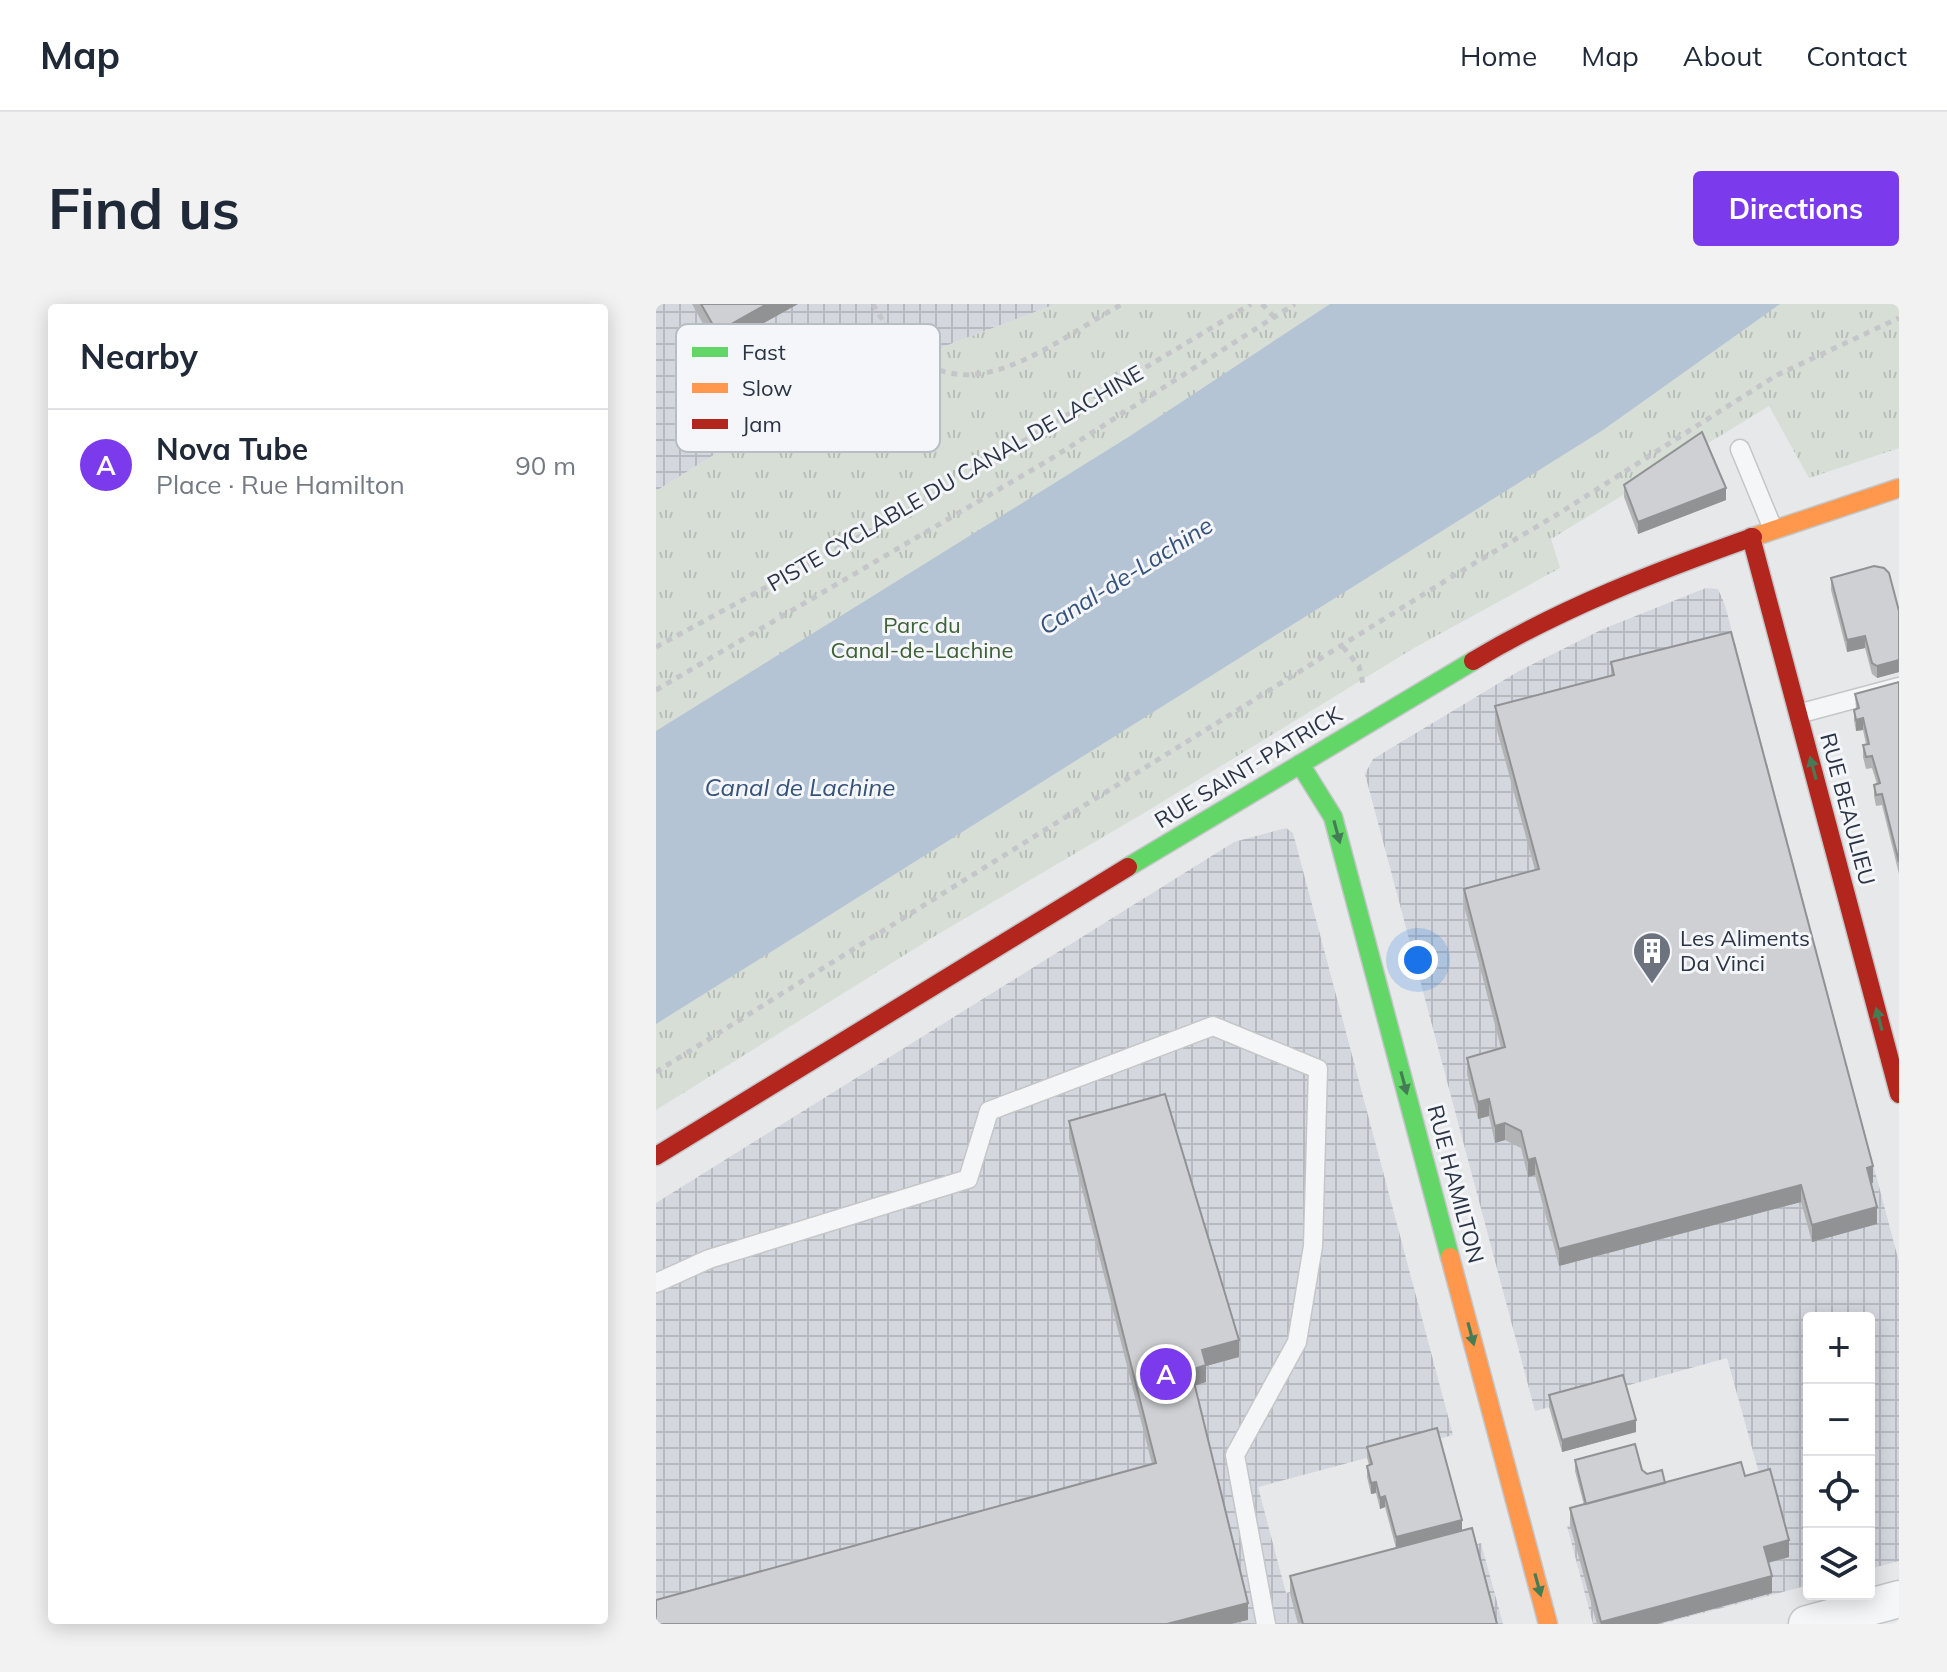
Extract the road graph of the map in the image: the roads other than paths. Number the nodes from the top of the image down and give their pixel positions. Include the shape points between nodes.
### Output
1 (1740, 449) dead end
2 (1899, 488) edge
3 (1773, 529) junction
4 (1751, 537) junction
5 (1899, 687) edge
6 (1798, 714) junction
7 (1300, 764) junction
8 (1899, 1094) edge
9 (656, 1156) edge
10 (656, 1283) edge
11 (1899, 1599) edge
12 (1266, 1624) edge
13 (1548, 1624) edge
14 (1807, 1624) edge

1 - 3 lane
2 - 3 street, RUE SAINT-PATRICK
3 - 4 street, RUE SAINT-PATRICK
4 - 6 street, RUE BEAULIEU
4 - 7 street, RUE SAINT-PATRICK via 1577,604
5 - 6 lane
8 -> 6 street, RUE BEAULIEU
7 - 9 street, RUE SAINT-PATRICK
7 -> 13 street, RUE HAMILTON via 1333,817
10 - 12 lane via 709,1259 968,1179 989,1111 1213,1026 1318,1069 1313,1246 1297,1342 1235,1455
11 - 14 street

